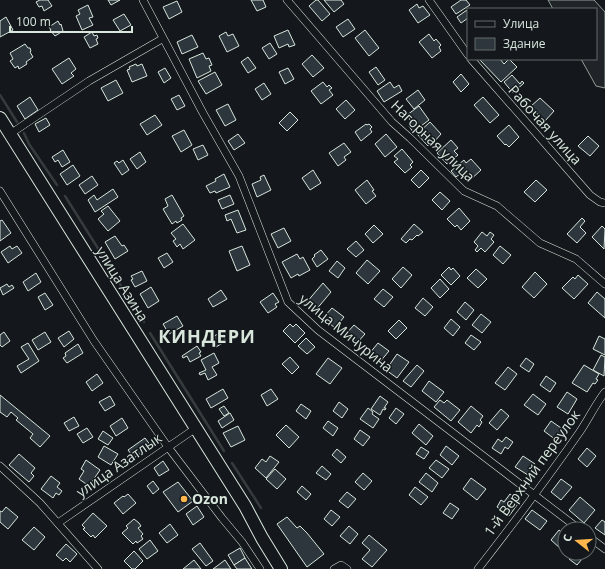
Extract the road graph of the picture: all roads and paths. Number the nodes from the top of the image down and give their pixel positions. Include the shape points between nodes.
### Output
1 (143, 0) edge
2 (287, 0) edge
3 (429, 0) edge
4 (162, 39) junction
5 (467, 54) edge
6 (472, 60) edge
7 (0, 118) edge
8 (10, 134) junction
9 (0, 191) edge
10 (605, 204) edge
11 (605, 284) edge
12 (605, 392) edge
13 (196, 428) junction
14 (168, 447) junction
15 (0, 466) edge
16 (535, 496) junction
17 (568, 521) edge
18 (58, 523) junction
19 (98, 569) edge
20 (260, 569) edge
21 (281, 569) edge
22 (334, 569) edge
23 (347, 569) edge
24 (478, 569) edge

1 - 4 street, улица Мичурина
2 - 11 street, Нагорная улица via 392,122 464,191 497,206 540,243 576,259
3 - 5 street
4 - 8 street via 89,81
4 - 16 street, улица Мичурина via 239,176 288,302 318,330
6 - 10 street, Рабочая улица via 590,195
7 - 8 main road, улица Азина
8 - 13 main road, улица Азина
9 - 14 street via 94,341
12 - 16 street, 1-й Верхний переулок
13 - 14 street, улица Азатлык
13 - 21 main road, улица Азина
14 - 18 street, улица Азатлык
14 - 20 street
15 - 18 street
16 - 17 street, улица Мичурина
16 - 24 street, 1-й Верхний переулок
18 - 19 street
22 - 23 street via 341,564

